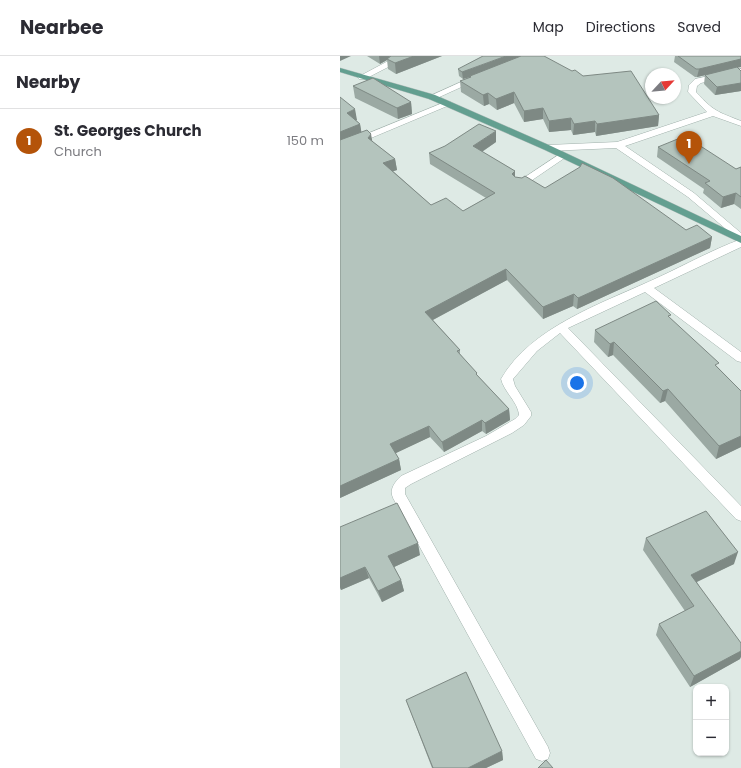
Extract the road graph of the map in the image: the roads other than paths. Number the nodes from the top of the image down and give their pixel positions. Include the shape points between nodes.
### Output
1 (395, 56) edge
2 (340, 70) edge
3 (741, 71) edge
4 (485, 76) edge
5 (362, 77) junction
6 (432, 97) junction
7 (448, 104) junction
8 (713, 113) junction
9 (741, 124) edge
10 (618, 145) junction
11 (340, 148) edge
12 (548, 148) junction
13 (563, 155) junction
14 (519, 185) edge
15 (741, 239) edge
16 (741, 243) edge
17 (647, 288) junction
18 (561, 327) junction
19 (741, 358) edge
20 (741, 515) edge
21 (542, 753) dead end

1 - 5 street via 393,61
2 - 5 main road
3 - 8 street via 698,81 693,85 692,92
4 - 6 street
5 - 6 main road
6 - 7 main road
7 - 11 street
7 - 12 main road
8 - 9 street
8 - 10 street
10 - 12 street
10 - 15 street via 691,195
12 - 13 main road
13 - 14 street
13 - 15 main road
16 - 17 street
17 - 18 street
17 - 19 street
18 - 20 street
18 - 21 street via 533,348 507,378 510,388 525,409 526,416 522,422 406,480 399,486 398,494

